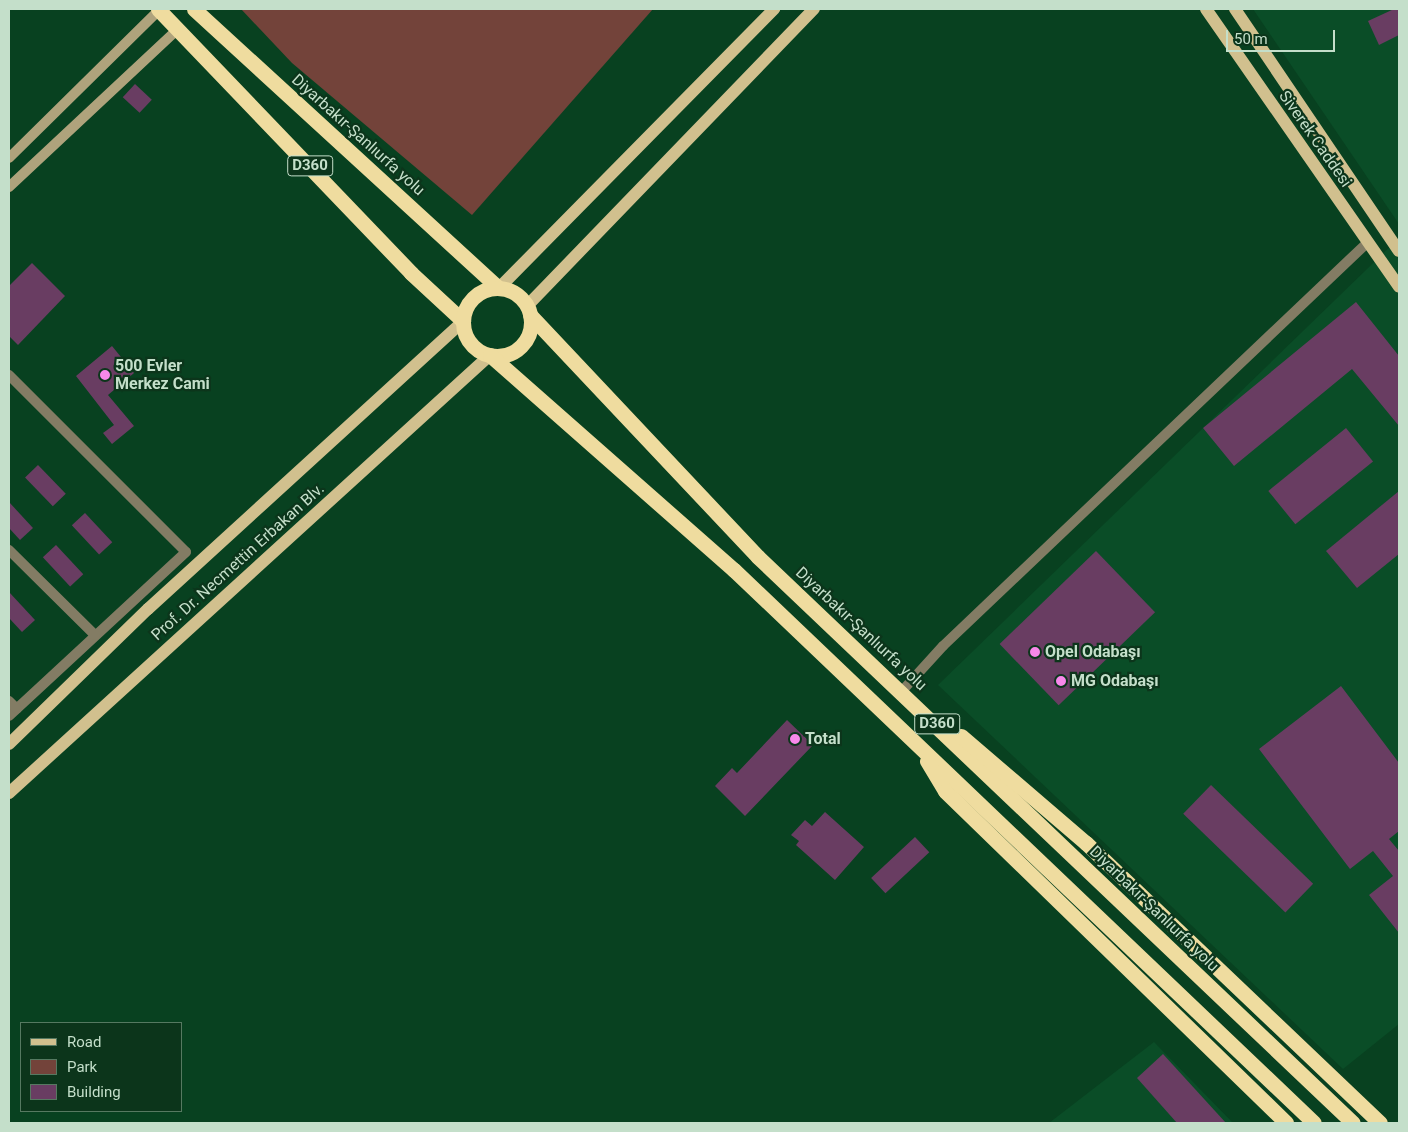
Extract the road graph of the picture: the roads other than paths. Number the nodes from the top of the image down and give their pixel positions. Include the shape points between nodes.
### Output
1 (159, 9) edge
2 (194, 9) edge
3 (774, 9) edge
4 (814, 9) edge
5 (1206, 9) edge
6 (1236, 9) edge
7 (180, 28) junction
8 (9, 158) edge
9 (9, 187) edge
10 (1368, 242) junction
11 (1399, 250) edge
12 (1399, 287) edge
13 (498, 288) junction
14 (529, 311) junction
15 (463, 321) junction
16 (490, 355) junction
17 (9, 375) edge
18 (9, 550) edge
19 (95, 635) junction
20 (902, 691) junction
21 (11, 708) edge
22 (916, 742) junction
23 (9, 744) edge
24 (9, 793) edge
25 (1286, 1123) edge
26 (1314, 1123) edge
27 (1353, 1123) edge
28 (1380, 1123) edge

1 - 7 highway, D360
1 - 8 street
2 - 13 highway, Diyarbakır-Şanlıurfa yolu / D360
3 - 13 main road
4 - 14 main road
5 - 10 main road, Siverek Caddesi
6 - 11 main road, Siverek Caddesi
7 - 9 street
7 - 15 highway, D360 via 411,274
10 - 12 main road, Siverek Caddesi
10 - 20 street via 943,646
13 - 14 highway, D360 via 515,293
13 - 15 highway via 478,294
14 - 16 highway via 524,343 509,354
14 - 20 highway, Diyarbakır-Şanlıurfa yolu / D360 via 758,557
15 - 16 highway, D360 via 470,342
15 - 23 main road, Prof. Dr. Necmettin Erbakan Blv. via 148,609
16 - 22 highway, D360 via 734,570
16 - 24 main road, Prof. Dr. Necmettin Erbakan Blv.
17 - 19 street via 186,552
18 - 19 street
19 - 21 street
20 - 27 highway, Diyarbakır-Şanlıurfa yolu / D360
20 - 28 highway via 991,759 1086,843
22 - 25 highway via 945,791
22 - 26 highway, D360

